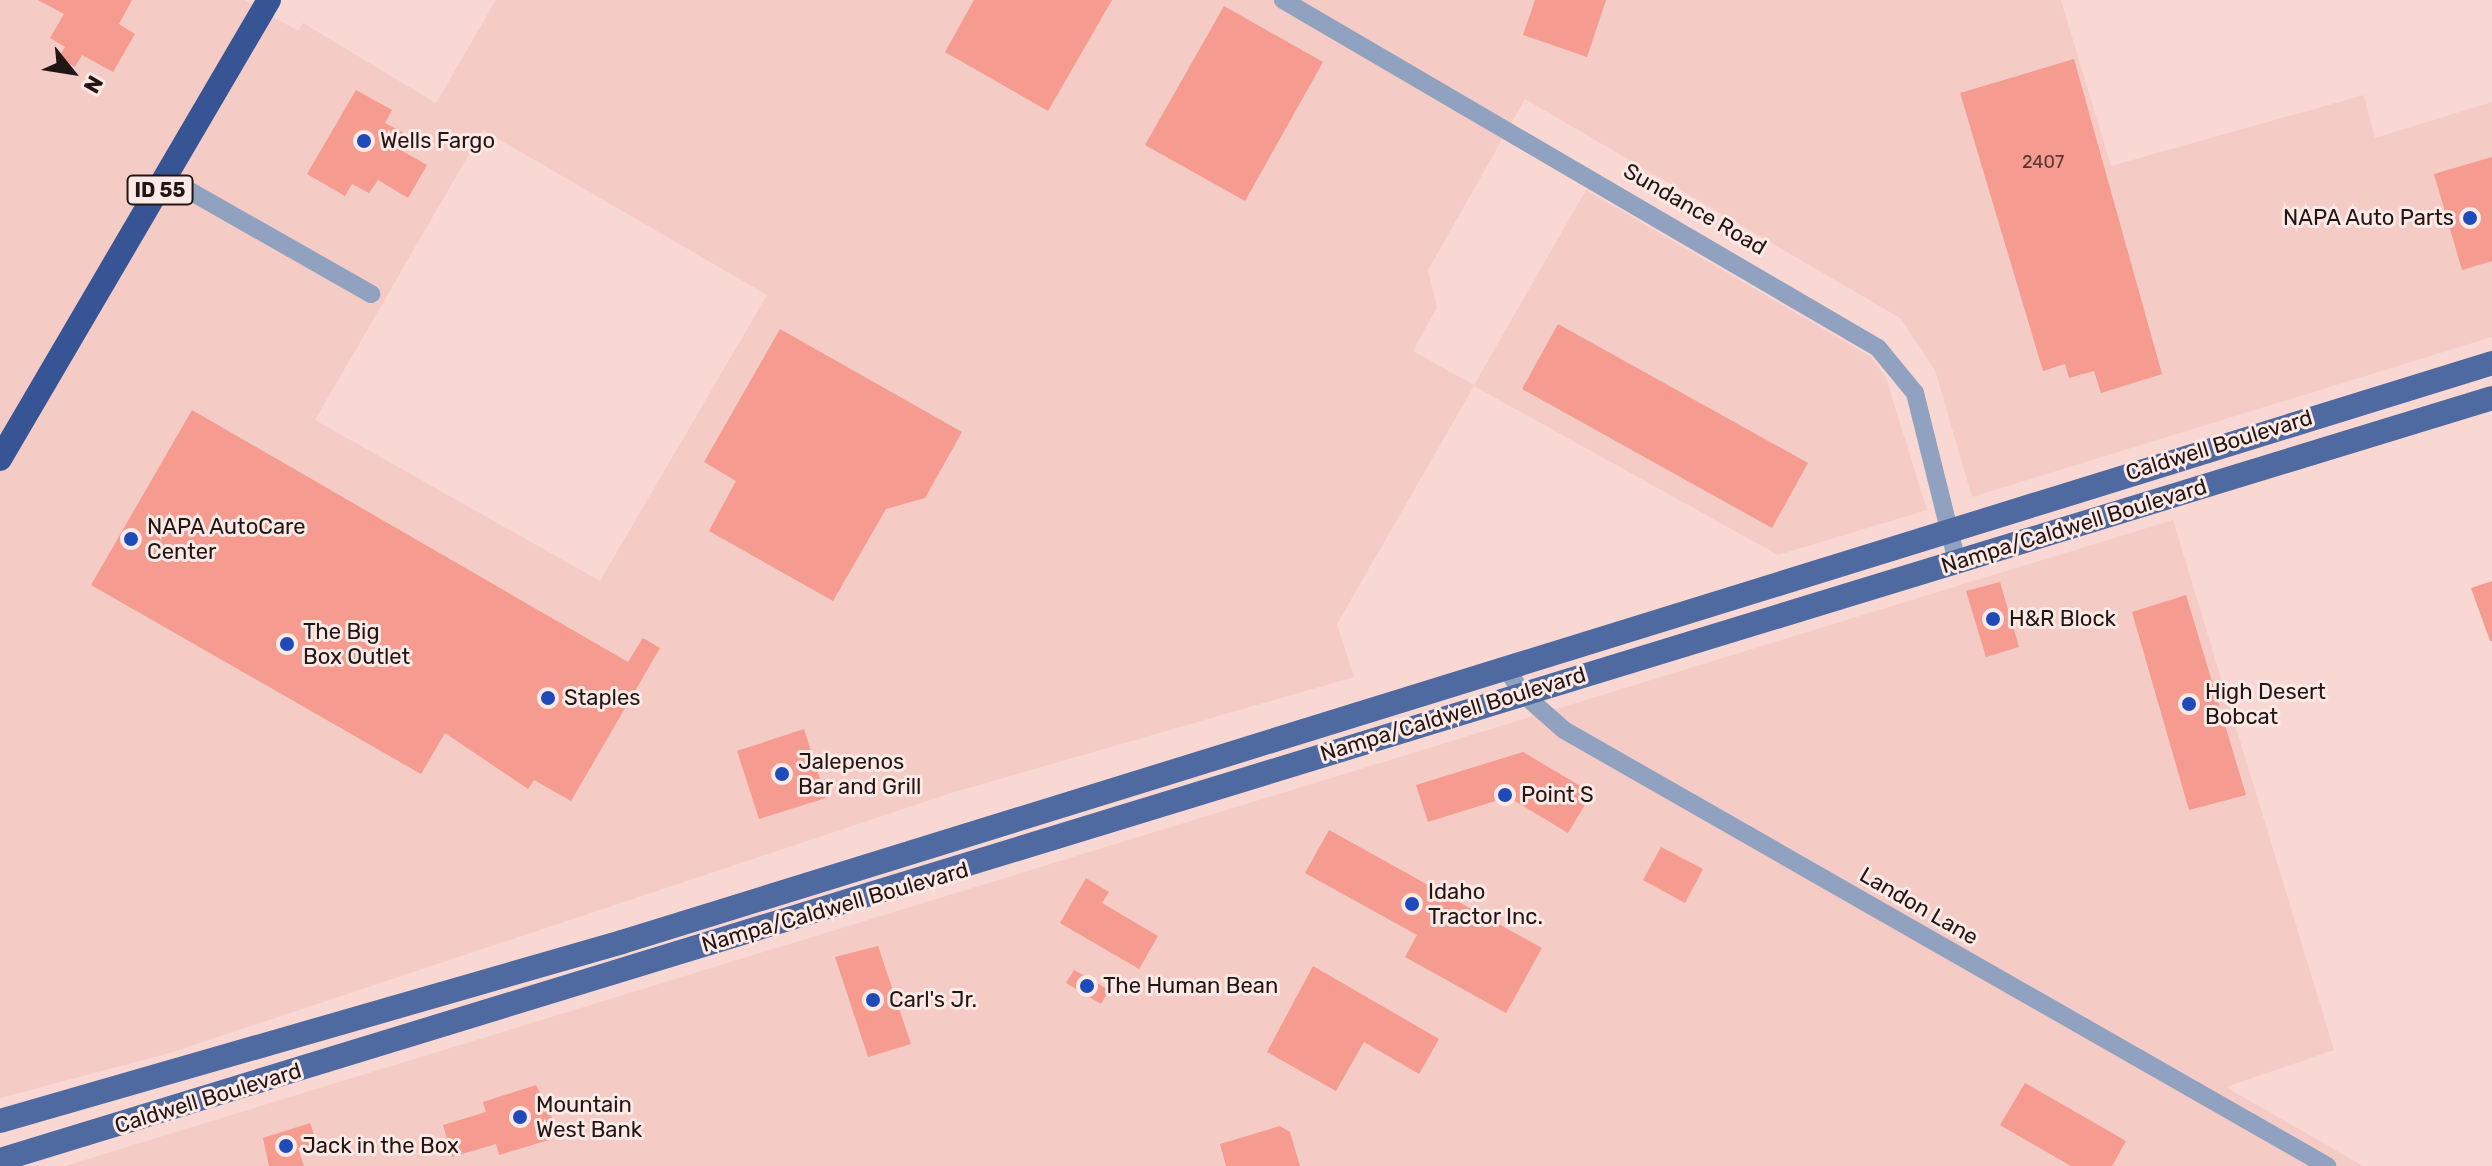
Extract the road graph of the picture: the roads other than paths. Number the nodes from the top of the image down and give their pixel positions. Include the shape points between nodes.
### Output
1 (269, 0) edge
2 (1283, 0) edge
3 (167, 178) junction
4 (371, 294) dead end
5 (2492, 363) edge
6 (2492, 398) edge
7 (0, 459) edge
8 (1947, 529) junction
9 (1957, 562) junction
10 (1505, 666) junction
11 (1521, 692) junction
12 (403, 1008) joint
13 (417, 1036) joint
14 (0, 1121) edge
15 (0, 1160) edge
16 (2327, 1166) edge

1 - 3 highway, ID 55
2 - 8 street, Sundance Road via 1878,348 1915,393
3 - 4 street
3 - 7 highway, ID 55
5 - 8 main road, Caldwell Boulevard
6 - 9 main road, Nampa/Caldwell Boulevard
8 - 9 street, Sundance Road
8 - 10 main road, Nampa/Caldwell Boulevard
9 - 11 main road, Nampa/Caldwell Boulevard
10 - 11 street, Landon Lane
10 - 12 main road, Nampa/Caldwell Boulevard
11 - 13 main road, Nampa/Caldwell Boulevard
11 - 16 street, Landon Lane via 1564,730
12 - 14 main road, Caldwell Boulevard
13 - 15 main road, Caldwell Boulevard

